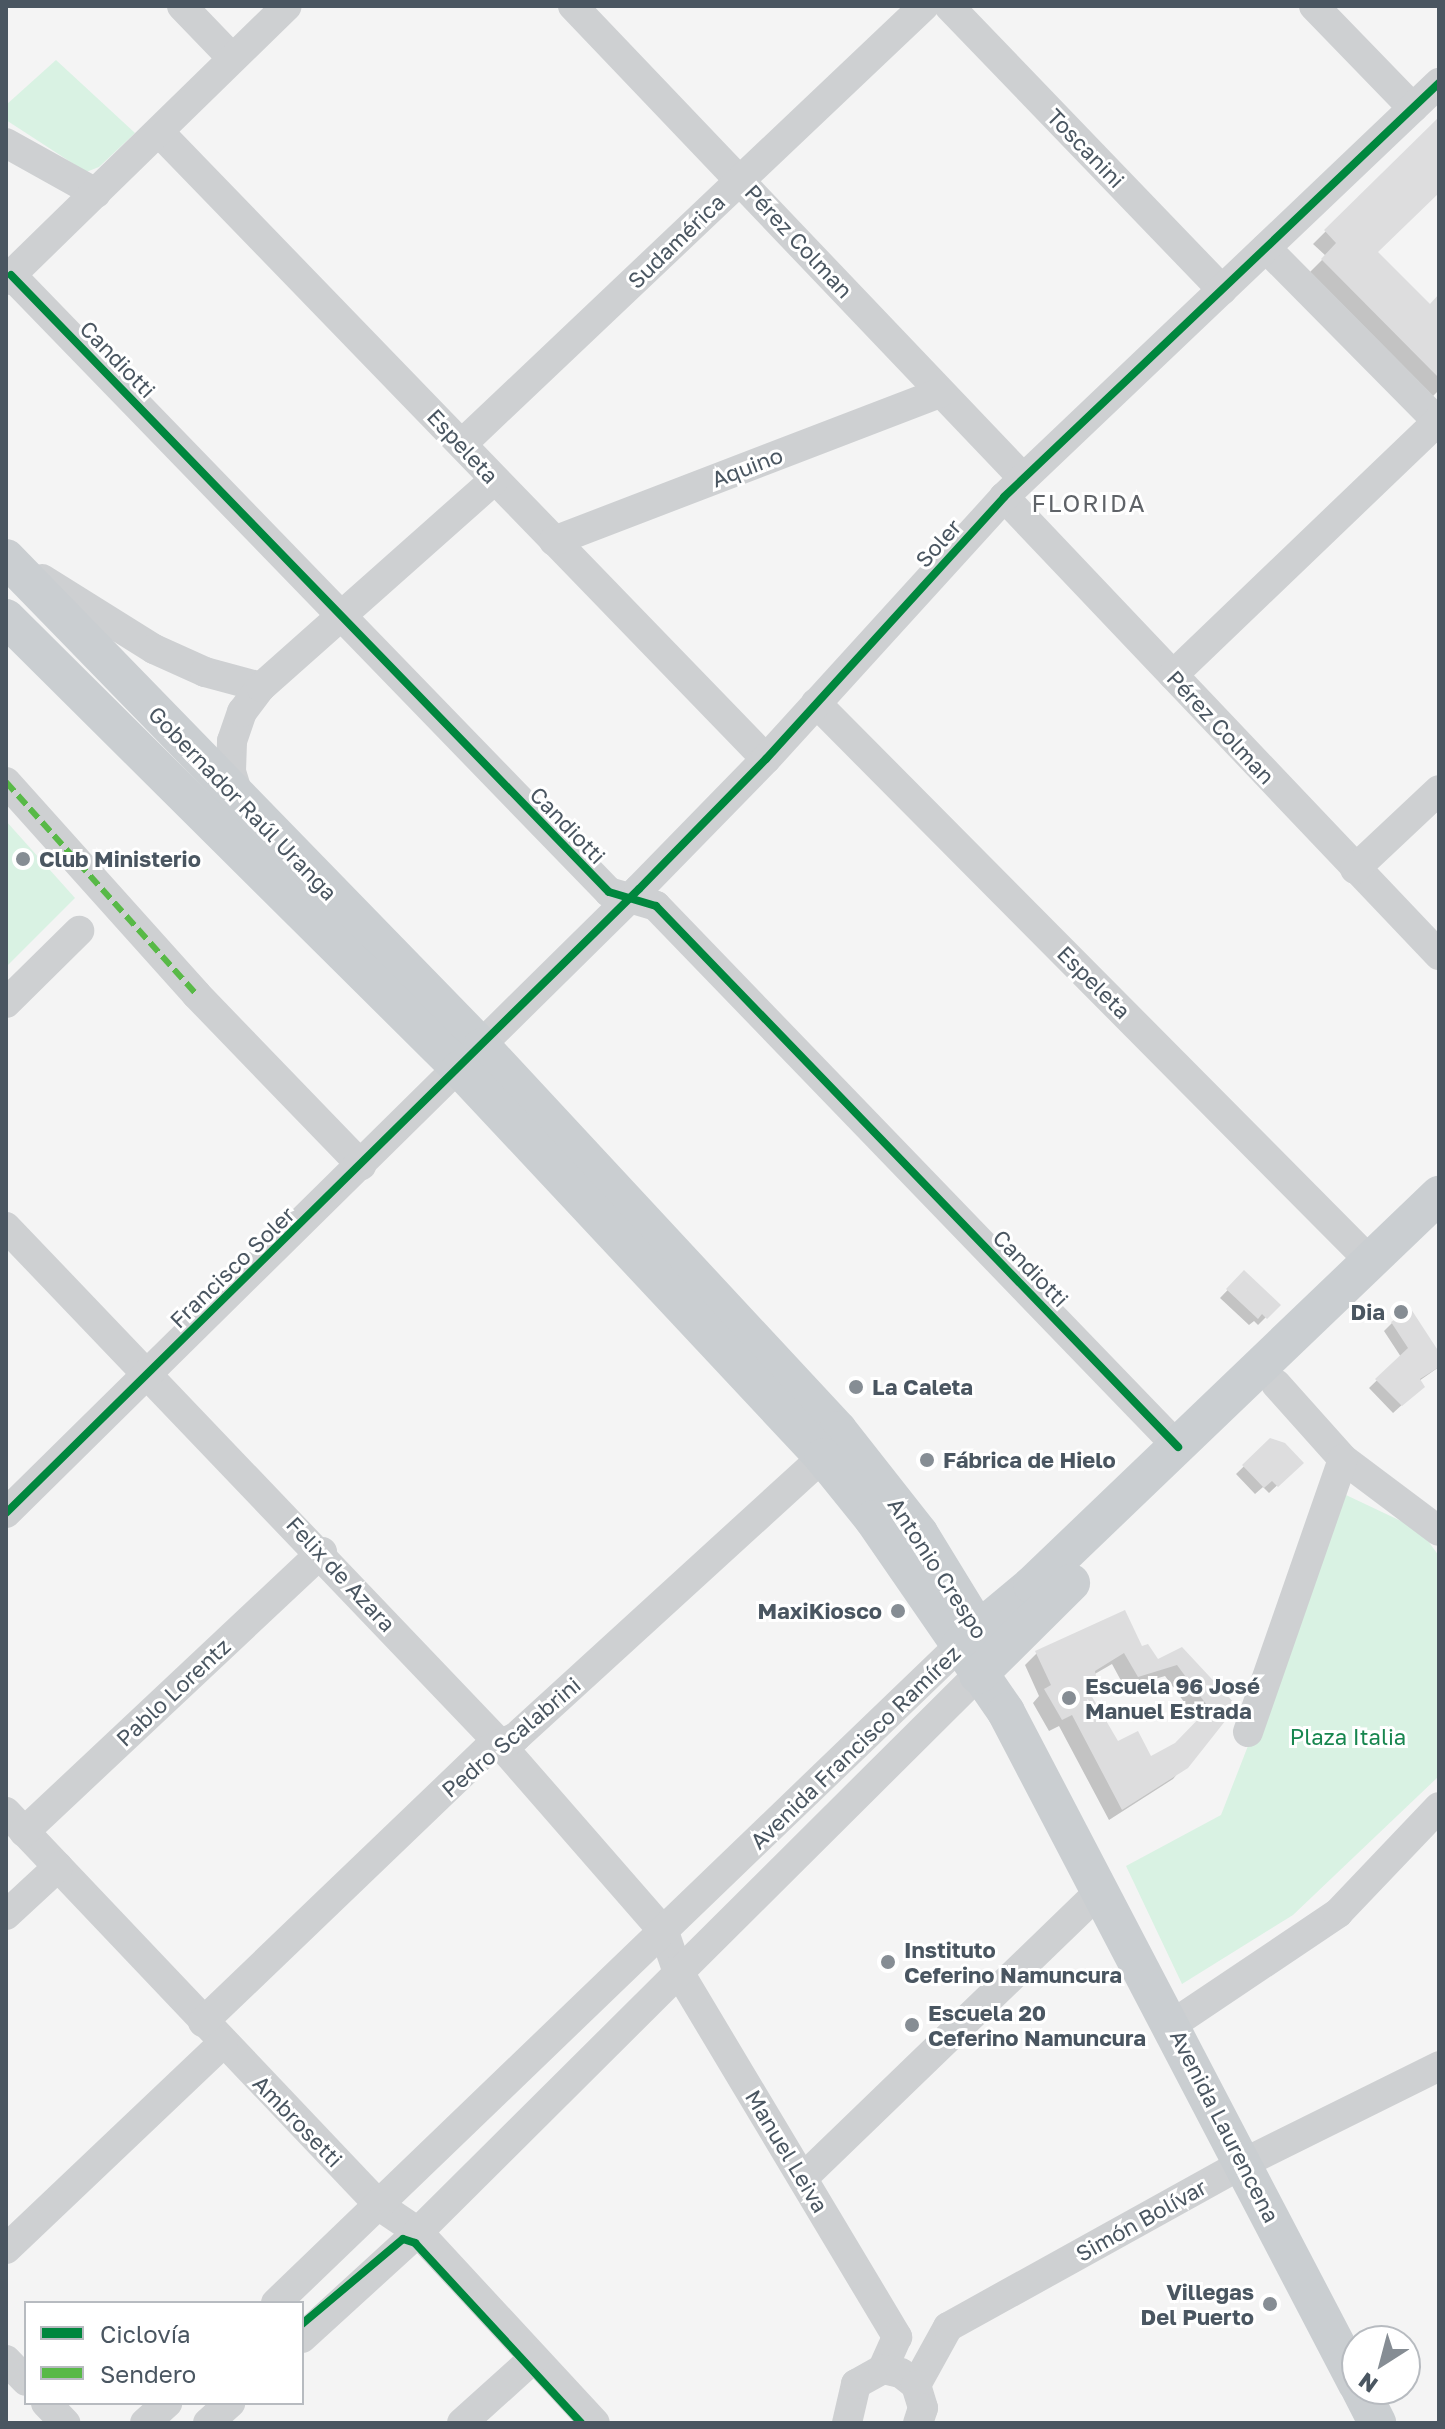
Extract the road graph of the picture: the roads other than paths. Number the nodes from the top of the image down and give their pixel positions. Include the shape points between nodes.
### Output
1 (182, 6) edge
2 (287, 6) edge
3 (573, 6) edge
4 (924, 6) edge
5 (949, 6) edge
6 (1314, 6) edge
7 (232, 58) junction
8 (1439, 83) edge
9 (1413, 108) junction
10 (160, 133) junction
11 (6, 143) edge
12 (741, 179) junction
13 (96, 193) junction
14 (1266, 248) junction
15 (8, 277) edge
16 (1222, 290) junction
17 (940, 393) junction
18 (1438, 422) edge
19 (463, 443) junction
20 (494, 480) junction
21 (1014, 488) junction
22 (554, 541) junction
23 (6, 551) edge
24 (6, 558) edge
25 (6, 618) edge
26 (342, 618) junction
27 (1173, 675) junction
28 (261, 687) junction
29 (816, 703) junction
30 (766, 759) junction
31 (6, 782) edge
32 (1439, 790) edge
33 (240, 801) junction
34 (1355, 869) junction
35 (629, 899) junction
36 (79, 931) dead end
37 (1439, 955) edge
38 (6, 1003) edge
39 (471, 1058) junction
40 (361, 1165) junction
41 (1439, 1195) edge
42 (6, 1227) edge
43 (1439, 1229) edge
44 (1371, 1262) junction
45 (149, 1374) junction
46 (1276, 1384) junction
47 (1178, 1447) junction
48 (823, 1457) junction
49 (1343, 1459) junction
50 (6, 1513) edge
51 (1439, 1531) edge
52 (322, 1552) junction
53 (982, 1662) junction
54 (1248, 1732) dead end
55 (500, 1744) junction
56 (1439, 1807) edge
57 (15, 1822) edge
58 (58, 1867) junction
59 (1102, 1889) junction
60 (6, 1915) edge
61 (664, 1932) junction
62 (677, 1969) junction
63 (1173, 2024) junction
64 (213, 2033) junction
65 (1439, 2066) edge
66 (1244, 2163) junction
67 (804, 2177) junction
68 (381, 2207) junction
69 (418, 2232) junction
70 (6, 2249) edge
71 (278, 2301) edge
72 (948, 2327) junction
73 (304, 2336) edge
74 (897, 2337) junction
75 (1341, 2353) edge
76 (534, 2358) junction
77 (6, 2360) edge
78 (883, 2369) junction
79 (24, 2379) edge
80 (916, 2385) junction
81 (48, 2405) edge
82 (165, 2405) edge
83 (228, 2405) edge
84 (1368, 2405) edge
85 (850, 2417) edge
86 (921, 2422) edge
87 (65, 2423) edge
88 (145, 2423) edge
89 (208, 2423) edge
90 (462, 2423) edge
91 (595, 2423) edge
92 (1377, 2423) edge

1 - 7 street
2 - 7 street
3 - 12 street, Pérez Colman
4 - 12 street, Sudamérica
5 - 16 street, Toscanini
6 - 9 street
7 - 10 street
8 - 9 street, Soler
9 - 14 street, Soler
10 - 13 street
10 - 19 street, Espeleta
11 - 13 street
12 - 17 street, Pérez Colman
12 - 19 street, Sudamérica
13 - 15 street
14 - 16 street, Soler
14 - 18 street
15 - 26 street, Candiotti
16 - 21 street, Soler
17 - 21 street, Pérez Colman
17 - 22 street, Aquino
18 - 27 street
19 - 20 street, Espeleta
20 - 22 street, Espeleta
20 - 26 street
21 - 27 street, Pérez Colman
21 - 29 street, Soler
22 - 30 street, Espeleta
23 - 28 street via 57,590 154,649 205,672
24 - 33 main road, Gobernador Raúl Uranga
25 - 39 main road, Gobernador Raúl Uranga
26 - 28 street
26 - 35 street, Candiotti via 609,892
27 - 34 street, Pérez Colman
28 - 33 street via 242,712 232,741 231,771
29 - 30 street, Soler
29 - 44 street, Espeleta
30 - 35 street, Soler
31 - 40 street via 196,994
32 - 34 street
33 - 39 main road, Gobernador Raúl Uranga
34 - 37 street, Pérez Colman
35 - 39 street, Soler
35 - 47 street, Candiotti via 656,906
36 - 38 street
39 - 40 street, Francisco Soler
39 - 48 main road, Antonio Crespo
39 - 53 main road, Antonio Crespo via 838,1430 910,1521
40 - 45 street, Francisco Soler
41 - 44 main road, Avenida Francisco Ramírez
42 - 45 street, Felix de Azara
43 - 46 main road, Avenida Francisco Ramírez
44 - 47 main road, Avenida Francisco Ramírez
45 - 50 street, Francisco Soler
45 - 52 street, Felix de Azara
46 - 49 street
46 - 53 main road, Avenida Francisco Ramírez
47 - 53 main road, Avenida Francisco Ramírez
48 - 53 main road, Antonio Crespo
48 - 55 street, Pedro Scalabrini via 516,1737
49 - 51 street
49 - 54 street
52 - 55 street, Felix de Azara
52 - 57 street, Pablo Lorentz
53 - 59 main road, Avenida Laurencena
53 - 61 street, Avenida Francisco Ramírez
53 - 62 street, Avenida Francisco Ramírez
55 - 61 street, Felix de Azara
55 - 64 street, Pedro Scalabrini via 486,1751
56 - 63 street via 1338,1913
57 - 58 street, Ambrosetti
58 - 60 street
58 - 64 street, Ambrosetti
59 - 63 main road, Avenida Laurencena
59 - 67 street
61 - 62 street, Manuel Leiva
61 - 68 street, Avenida Francisco Ramírez
62 - 67 street, Manuel Leiva
62 - 69 street, Avenida Francisco Ramírez
63 - 66 main road, Avenida Laurencena
64 - 68 street, Ambrosetti
64 - 70 street, Pedro Scalabrini
65 - 66 street, Simón Bolívar
66 - 72 street, Simón Bolívar
66 - 75 main road, Avenida Laurencena
67 - 74 street, Manuel Leiva
68 - 69 street, Ambrosetti
68 - 71 street, Avenida Francisco Ramírez
69 - 73 street, Avenida Francisco Ramírez
69 - 76 street, Ambrosetti
72 - 74 street
72 - 80 street
74 - 78 street
76 - 90 street
76 - 91 street, Ambrosetti
77 - 79 street
78 - 80 street via 901,2373
78 - 85 street via 856,2384
80 - 86 street
81 - 87 street
82 - 88 street
83 - 89 street
84 - 92 main road, Avenida Laurencena

